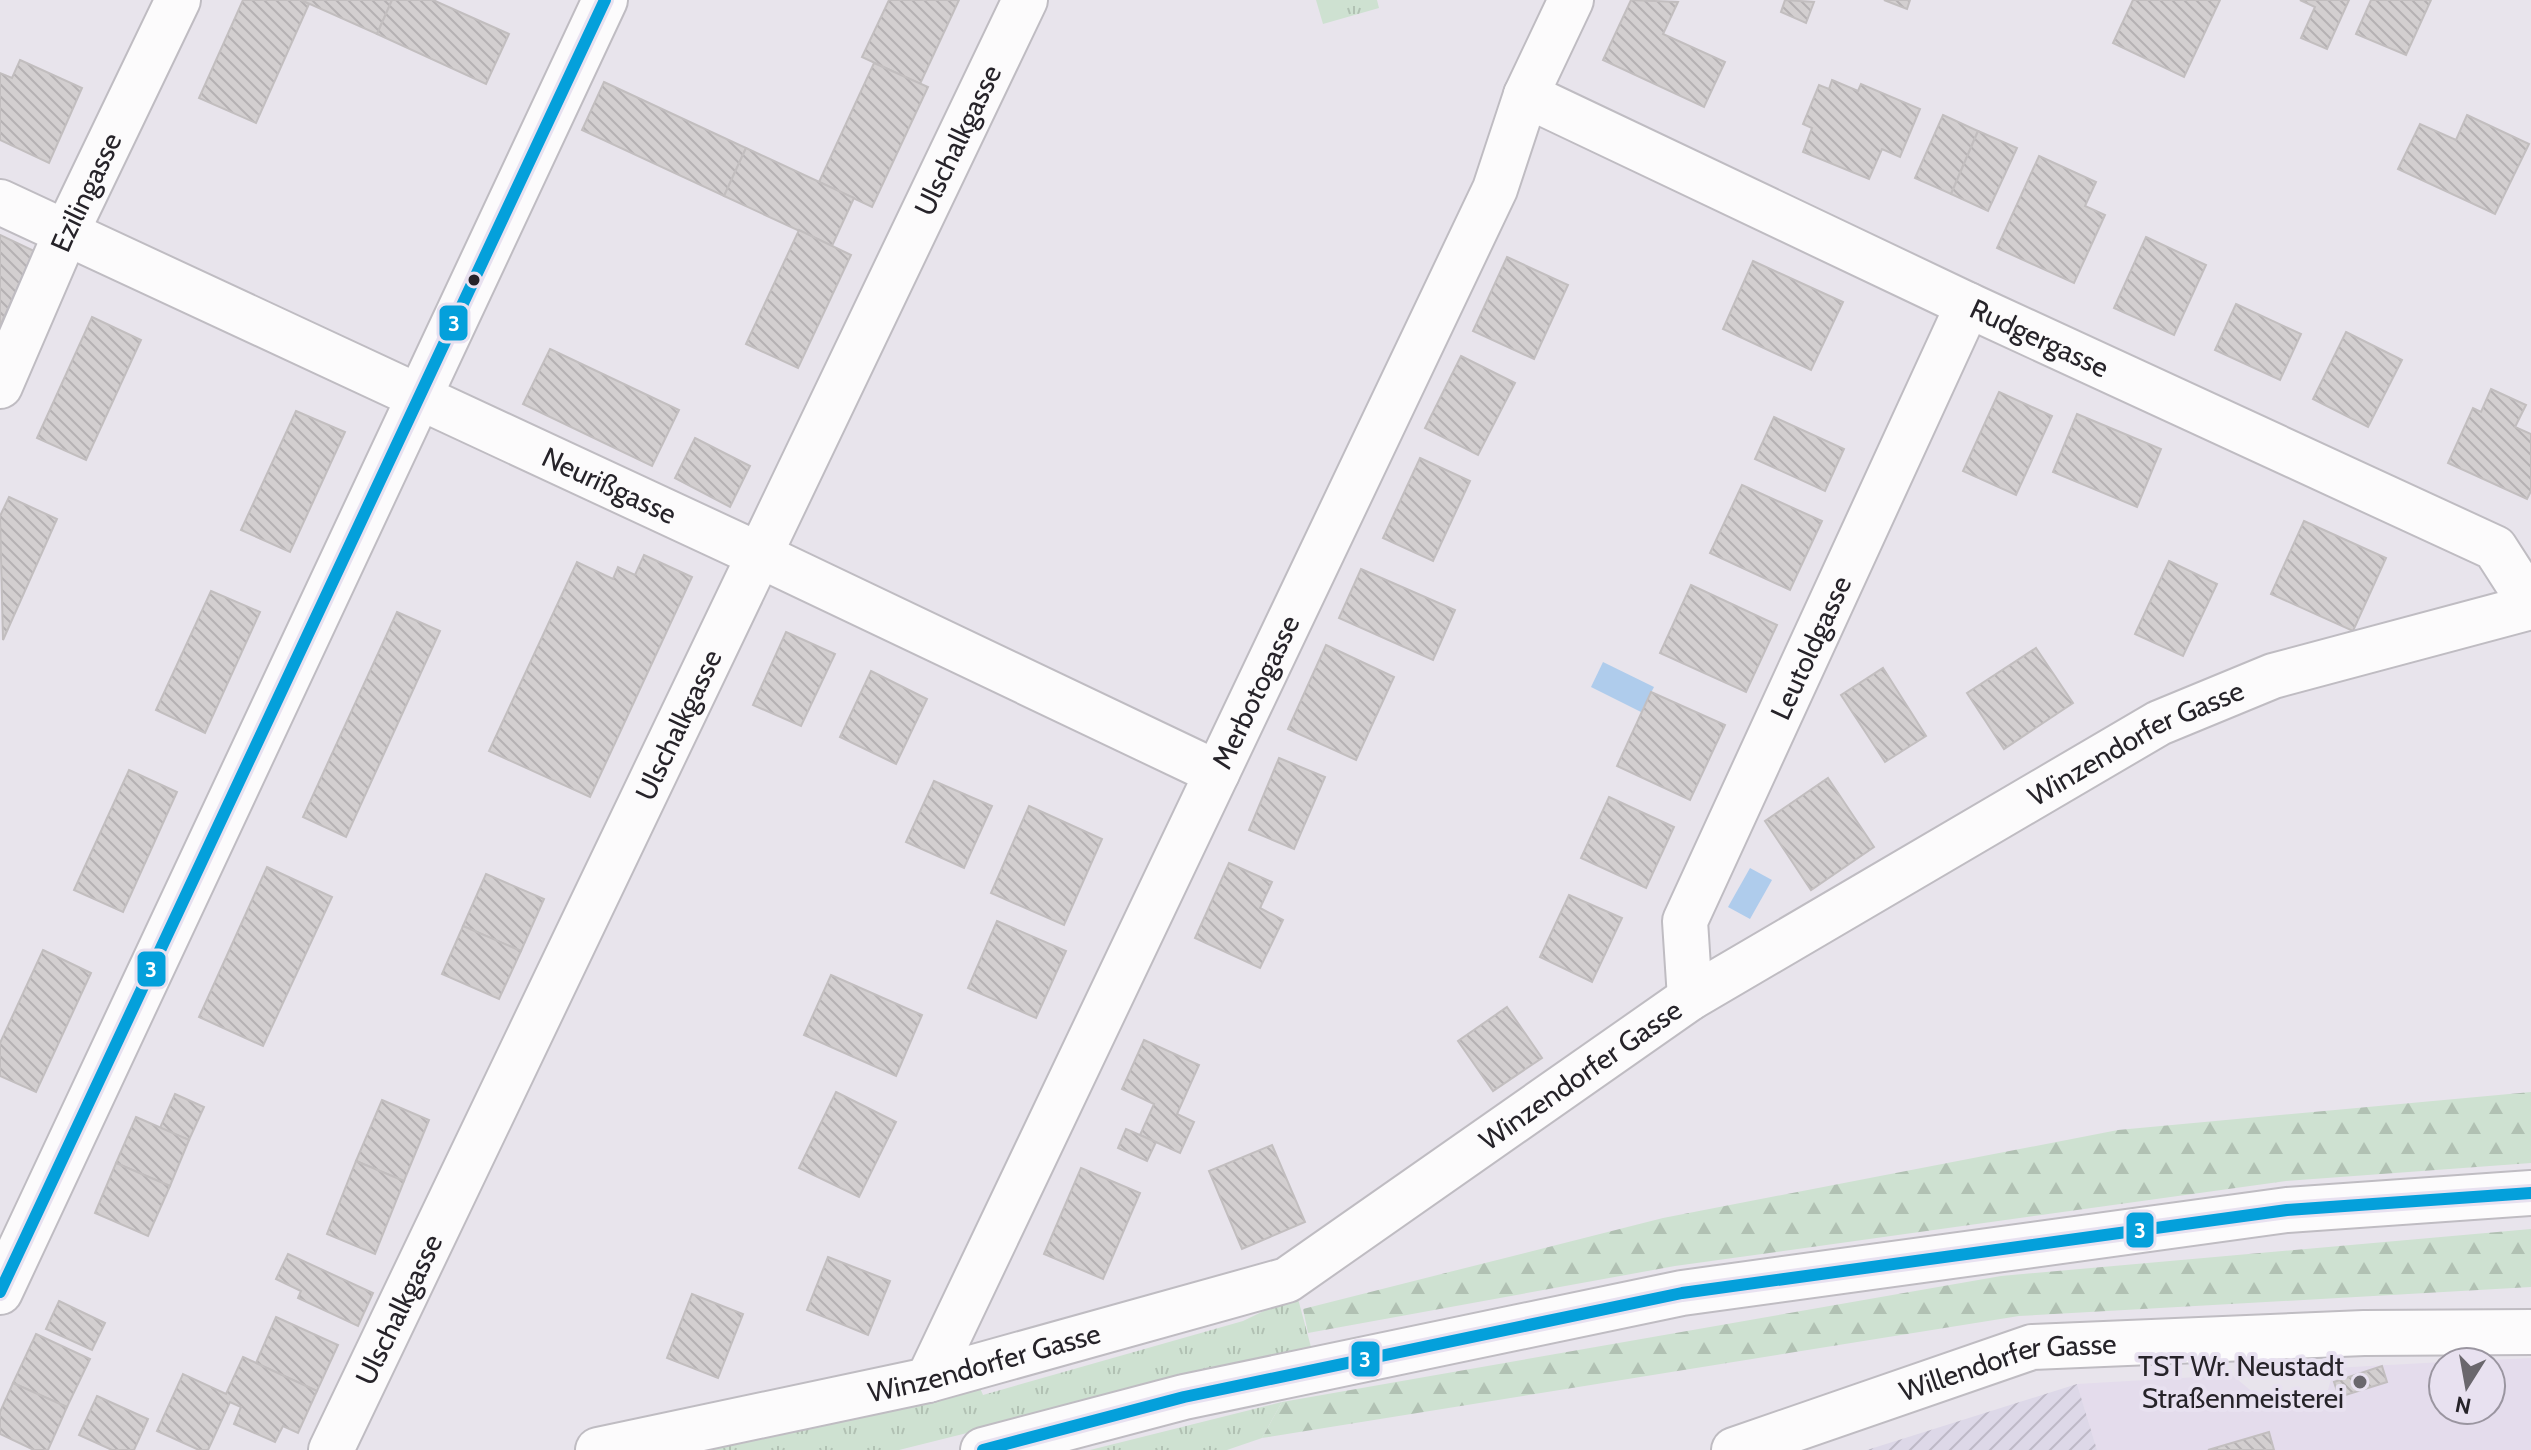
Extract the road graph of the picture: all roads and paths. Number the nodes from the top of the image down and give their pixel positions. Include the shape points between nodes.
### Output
1 (178, 0) edge
2 (605, 0) edge
3 (1025, 0) edge
4 (1571, 0) edge
5 (1526, 95) junction
6 (0, 202) edge
7 (66, 233) junction
8 (1968, 305) junction
9 (0, 386) edge
10 (421, 398) junction
11 (757, 554) junction
12 (2531, 606) edge
13 (1217, 773) junction
14 (1690, 998) junction
15 (2531, 1193) edge
16 (0, 1292) edge
17 (2531, 1332) edge
18 (928, 1380) junction
19 (331, 1450) edge
20 (598, 1450) edge
21 (983, 1450) edge
22 (1734, 1450) edge

1 - 7 street, Ezilingasse
2 - 10 street
3 - 11 street, Ulschalkgasse
4 - 5 street, Merbotogasse
5 - 8 street, Rudgergasse
5 - 13 street, Merbotogasse via 1495,189
6 - 7 street, Neurißgasse
7 - 9 street, Ezilingasse
7 - 10 street, Neurißgasse
8 - 12 street, Rudgergasse via 2495,548
8 - 14 street, Leutoldgasse via 1685,921
10 - 11 street, Neurißgasse
10 - 16 street
11 - 13 street, Neurißgasse
11 - 19 street, Ulschalkgasse via 624,844
12 - 14 street, Winzendorfer Gasse via 2273,676 2159,723
13 - 18 street, Merbotogasse
14 - 18 street, Winzendorfer Gasse via 1287,1280
15 - 21 street via 2287,1210 1682,1293 1184,1397
17 - 22 street, Willendorfer Gasse via 2364,1333 2032,1347
18 - 20 street, Winzendorfer Gasse

